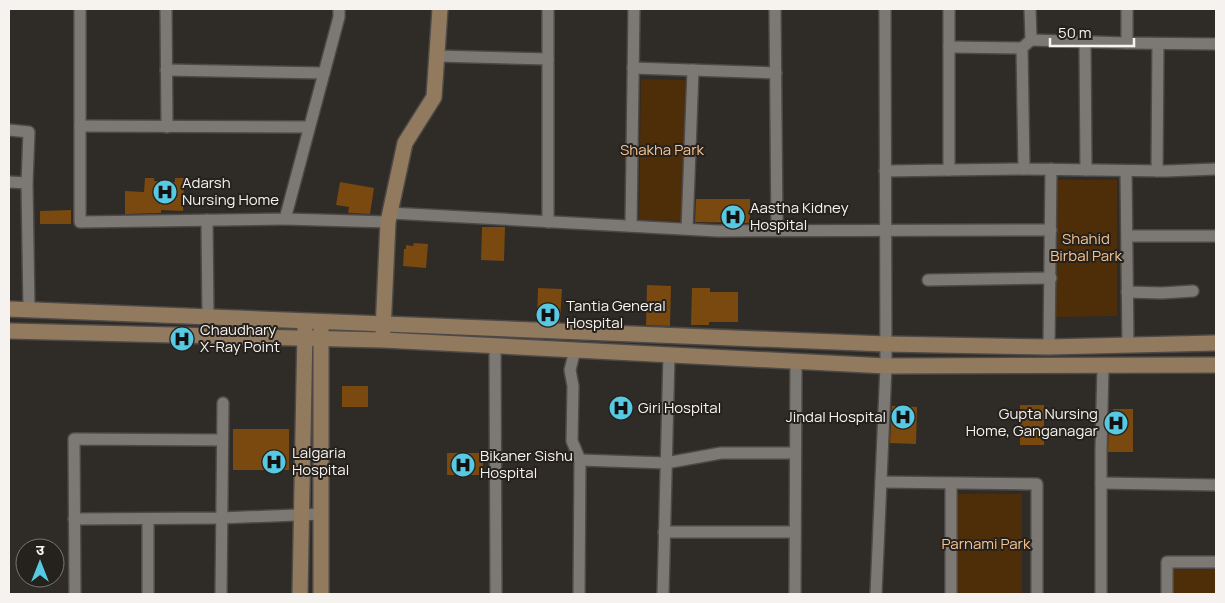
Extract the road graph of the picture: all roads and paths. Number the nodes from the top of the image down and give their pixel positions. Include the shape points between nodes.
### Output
1 (80, 9) edge
2 (166, 9) edge
3 (339, 9) edge
4 (440, 9) edge
5 (548, 9) edge
6 (634, 9) edge
7 (775, 9) edge
8 (885, 9) edge
9 (949, 9) edge
10 (1030, 9) edge
11 (1127, 9) edge
12 (1031, 40) junction
13 (1085, 42) junction
14 (1127, 43) junction
15 (1158, 44) junction
16 (1216, 44) edge
17 (949, 47) junction
18 (1022, 48) junction
19 (437, 56) junction
20 (548, 59) junction
21 (633, 68) junction
22 (166, 70) junction
23 (693, 70) junction
24 (324, 73) junction
25 (776, 73) junction
26 (80, 126) junction
27 (167, 127) junction
28 (309, 127) junction
29 (9, 130) edge
30 (1024, 169) junction
31 (1051, 169) junction
32 (949, 170) junction
33 (1086, 170) junction
34 (1126, 170) junction
35 (1216, 170) edge
36 (885, 171) junction
37 (1157, 171) junction
38 (9, 182) edge
39 (27, 183) junction
40 (389, 218) junction
41 (285, 219) junction
42 (207, 220) junction
43 (548, 222) junction
44 (631, 226) junction
45 (687, 229) junction
46 (777, 230) junction
47 (886, 230) junction
48 (1051, 230) junction
49 (1127, 236) junction
50 (1216, 236) edge
51 (1050, 278) junction
52 (928, 280) dead end
53 (1193, 291) dead end
54 (1127, 292) junction
55 (9, 309) edge
56 (28, 309) junction
57 (208, 316) junction
58 (305, 320) junction
59 (321, 321) junction
60 (384, 323) junction
61 (9, 331) edge
62 (304, 338) junction
63 (322, 338) junction
64 (383, 340) junction
65 (1216, 343) edge
66 (886, 344) junction
67 (1128, 345) junction
68 (495, 346) junction
69 (1049, 347) junction
70 (575, 350) junction
71 (669, 355) junction
72 (796, 361) junction
73 (1103, 365) junction
74 (1216, 365) edge
75 (886, 366) junction
76 (223, 403) dead end
77 (222, 440) junction
78 (795, 453) junction
79 (580, 460) junction
80 (666, 463) junction
81 (881, 482) junction
82 (952, 483) junction
83 (1101, 483) junction
84 (1216, 485) edge
85 (321, 514) junction
86 (300, 516) junction
87 (148, 518) junction
88 (221, 518) junction
89 (74, 519) junction
90 (664, 532) junction
91 (795, 532) junction
92 (1216, 562) edge
93 (74, 594) edge
94 (148, 594) edge
95 (221, 594) edge
96 (300, 594) edge
97 (321, 594) edge
98 (496, 594) edge
99 (579, 594) edge
100 (663, 594) edge
101 (795, 594) edge
102 (876, 594) edge
103 (952, 594) edge
104 (1037, 594) edge
105 (1101, 594) edge
106 (1167, 594) edge

1 - 26 street
2 - 22 street
3 - 24 street
4 - 19 street
5 - 20 street
6 - 21 street
7 - 25 street
8 - 36 street
9 - 17 street
10 - 12 street
11 - 14 street
12 - 13 street
12 - 18 street
13 - 14 street
13 - 33 street
14 - 15 street
15 - 16 street
15 - 37 street
17 - 18 street
17 - 32 street
18 - 30 street
19 - 20 street
19 - 40 street via 434,97 406,143
20 - 43 street
21 - 23 street
21 - 44 street
22 - 24 street
22 - 27 street
23 - 25 street
23 - 45 street
24 - 28 street
25 - 46 street
26 - 27 street
26 - 42 street via 80,222
27 - 28 street
28 - 41 street
29 - 39 street via 29,132
30 - 31 street
30 - 32 street
31 - 33 street
31 - 48 street
32 - 36 street
33 - 34 street
34 - 37 street
34 - 49 street
35 - 37 street
36 - 47 street
38 - 39 street
39 - 56 street
40 - 41 street
40 - 43 street
40 - 60 street
41 - 42 street
42 - 57 street
43 - 44 street
44 - 45 street
45 - 46 street
46 - 47 street
47 - 48 street
47 - 66 street
48 - 51 street
49 - 50 street
49 - 54 street
51 - 52 street
51 - 69 street
53 - 54 street
54 - 67 street
55 - 56 street
56 - 57 street
57 - 58 street
58 - 59 street
58 - 62 street
59 - 60 street
59 - 63 street
60 - 64 street
60 - 66 street
61 - 62 street
62 - 63 street
62 - 86 street
63 - 64 street
63 - 85 street
64 - 68 street
65 - 67 street
66 - 69 street
66 - 75 street
67 - 69 street
68 - 70 street
68 - 98 street
70 - 71 street
70 - 79 street via 570,370 573,386 572,441
71 - 72 street
71 - 80 street
72 - 75 street
72 - 78 street
73 - 74 street
73 - 75 street
73 - 83 street
75 - 81 street
76 - 77 street
77 - 88 street
77 - 89 street via 74,438
78 - 80 street via 721,453
78 - 91 street
79 - 80 street
79 - 99 street
80 - 90 street
81 - 82 street
81 - 102 street
82 - 103 street
82 - 104 street via 1037,484
83 - 84 street
83 - 105 street
85 - 86 street
85 - 97 street
86 - 88 street
86 - 96 street
87 - 88 street
87 - 89 street
87 - 94 street
88 - 95 street
89 - 93 street
90 - 91 street
90 - 100 street
91 - 101 street
92 - 106 street via 1167,562

